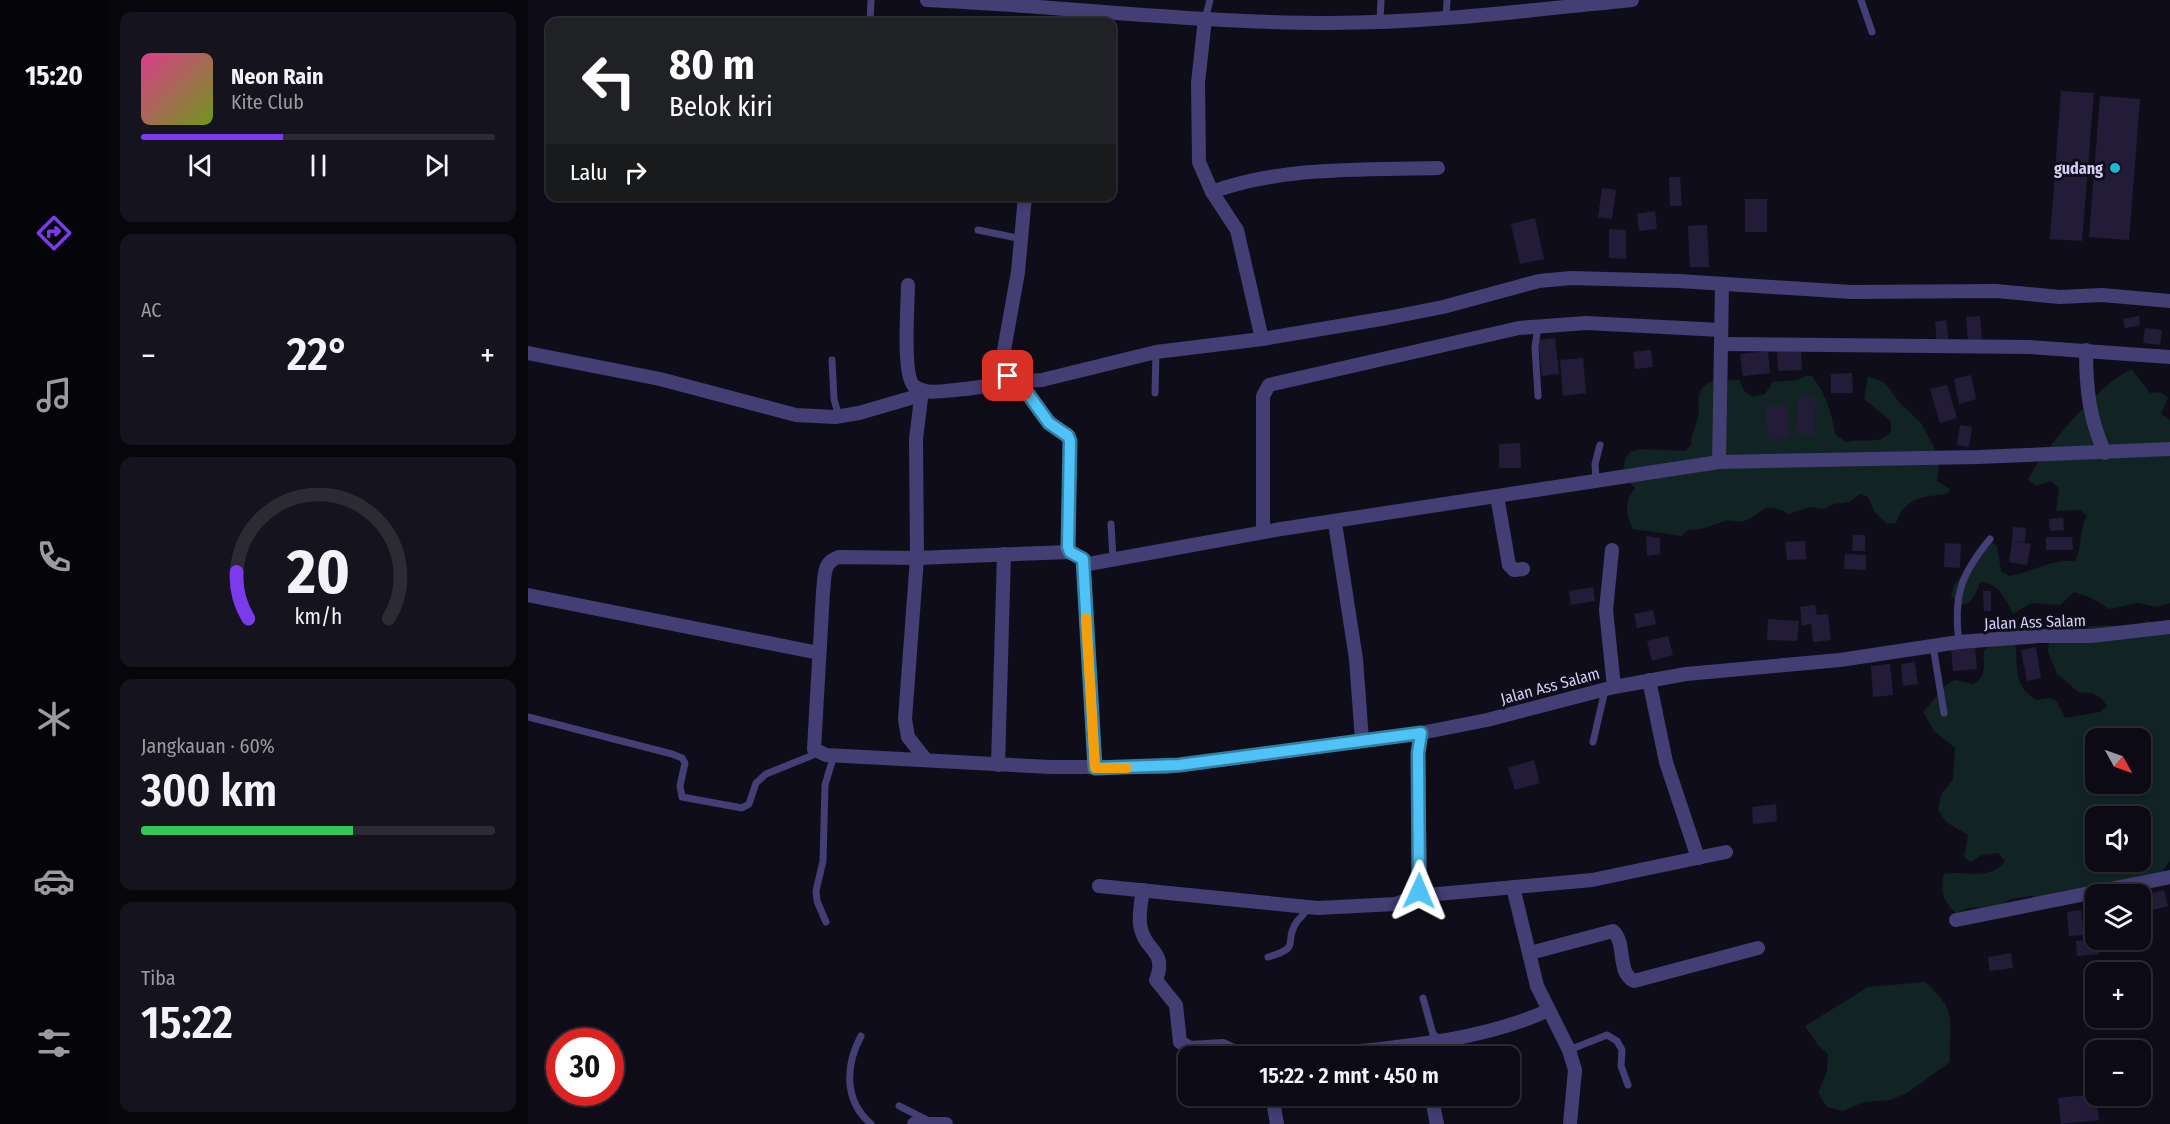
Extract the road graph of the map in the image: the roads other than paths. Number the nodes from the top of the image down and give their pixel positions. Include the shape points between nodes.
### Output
1 (872, 0) edge
2 (927, 0) edge
3 (1210, 0) edge
4 (1381, 0) edge
5 (1447, 0) edge
6 (1632, 0) edge
7 (1861, 0) edge
8 (1612, 1) edge
9 (1039, 8) junction
10 (870, 18) edge
11 (1038, 18) edge
12 (1205, 19) junction
13 (1446, 20) junction
14 (1380, 21) junction
15 (1872, 32) dead end
16 (1438, 168) dead end
17 (1212, 192) junction
18 (1025, 201) edge
19 (978, 230) dead end
20 (1022, 238) junction
21 (908, 285) dead end
22 (1722, 285) junction
23 (2170, 301) edge
24 (1538, 326) junction
25 (1721, 337) junction
26 (1262, 339) junction
27 (2086, 350) junction
28 (528, 352) edge
29 (1156, 352) junction
30 (2170, 357) edge
31 (832, 360) dead end
32 (1011, 377) junction
33 (921, 393) junction
34 (1155, 393) dead end
35 (1538, 396) dead end
36 (839, 417) junction
37 (1600, 445) dead end
38 (2170, 449) edge
39 (2105, 453) junction
40 (1719, 462) junction
41 (1596, 480) junction
42 (1497, 496) junction
43 (1335, 522) junction
44 (1111, 524) dead end
45 (1263, 532) junction
46 (1990, 539) dead end
47 (1612, 550) dead end
48 (1070, 552) junction
49 (1004, 554) junction
50 (917, 558) junction
51 (1113, 559) junction
52 (1083, 565) junction
53 (1523, 569) dead end
54 (528, 595) edge
55 (2170, 627) edge
56 (1959, 642) junction
57 (1933, 646) junction
58 (819, 653) junction
59 (1649, 680) junction
60 (1610, 688) junction
61 (1944, 712) dead end
62 (528, 717) edge
63 (1421, 733) junction
64 (1362, 740) junction
65 (1593, 742) dead end
66 (818, 753) junction
67 (834, 755) junction
68 (926, 760) junction
69 (998, 765) junction
70 (1095, 768) junction
71 (1726, 852) dead end
72 (1698, 858) junction
73 (2170, 877) edge
74 (1099, 886) dead end
75 (1513, 887) junction
76 (1143, 890) junction
77 (1416, 896) junction
78 (1307, 908) junction
79 (1956, 920) dead end
80 (826, 922) dead end
81 (1758, 948) dead end
82 (1530, 953) junction
83 (1269, 957) dead end
84 (1423, 998) dead end
85 (1550, 1010) junction
86 (861, 1036) dead end
87 (1442, 1041) junction
88 (1187, 1046) edge
89 (1431, 1046) edge
90 (1569, 1050) junction
91 (1628, 1085) dead end
92 (899, 1106) dead end
93 (1274, 1106) edge
94 (1433, 1106) edge
95 (940, 1123) edge
96 (871, 1124) edge
97 (914, 1124) edge
98 (1277, 1124) edge
99 (1437, 1124) edge
100 (1570, 1124) edge

1 - 10 lane
2 - 9 street
3 - 12 lane
4 - 14 lane
5 - 13 lane
6 - 8 street
7 - 15 lane
8 - 13 street
9 - 11 street
9 - 12 street
12 - 14 street
12 - 17 street via 1198,83 1198,146 1199,162
13 - 14 street
16 - 17 street via 1299,174
17 - 26 street via 1237,230
18 - 20 street
19 - 20 lane
20 - 32 street via 1003,356 1005,371
21 - 33 street via 909,376
22 - 23 street via 1851,292 1996,291
22 - 25 street
22 - 26 street via 1591,278 1539,281 1443,307
24 - 25 street via 1586,323
24 - 35 lane
24 - 45 street via 1269,385 1263,396
25 - 27 street
25 - 40 street
26 - 29 street
27 - 30 street
27 - 39 street via 2088,399
28 - 36 street via 660,379 775,411
29 - 32 street via 1065,375 1023,381
29 - 34 lane
31 - 36 lane
32 - 33 street via 984,386
32 - 48 street via 1049,423 1070,441
33 - 36 street via 886,407
33 - 50 street via 916,439
37 - 41 lane
38 - 39 street
39 - 40 street
40 - 41 street
41 - 42 street
42 - 43 street
42 - 53 street via 1509,565 1514,570
43 - 45 street
43 - 64 street via 1356,659
44 - 51 lane
45 - 51 street
46 - 56 lane via 1960,583
47 - 60 street via 1606,610
48 - 49 street
48 - 52 street via 1080,556
49 - 50 street
49 - 69 street
50 - 58 street via 839,557 829,562 825,567
50 - 68 street via 905,720 908,737
51 - 52 street
52 - 70 street
54 - 58 street
55 - 56 street, Jalan Ass Salam via 2091,636
56 - 57 street, Jalan Ass Salam
57 - 59 street, Jalan Ass Salam
57 - 61 lane
58 - 66 street via 813,742
59 - 60 street, Jalan Ass Salam
59 - 72 street via 1666,762
60 - 63 street, Jalan Ass Salam
60 - 65 lane
62 - 66 lane via 682,758 686,763 680,786 682,797 742,808 766,774
63 - 64 street, Jalan Ass Salam
63 - 77 street via 1420,885
64 - 70 street, Jalan Ass Salam via 1175,766
66 - 67 street, Jalan Ass Salam
67 - 68 street, Jalan Ass Salam
67 - 80 lane via 825,785 823,861 816,891
68 - 69 street, Jalan Ass Salam
69 - 70 street, Jalan Ass Salam
71 - 72 street
72 - 75 street via 1592,880
73 - 79 street
74 - 76 street
75 - 77 street
75 - 82 street
76 - 78 street
76 - 88 street via 1140,925 1145,940 1160,959 1156,980 1176,1005 1180,1042
77 - 78 street via 1395,904
78 - 83 lane via 1294,925 1291,946
81 - 82 street via 1634,981 1626,974 1620,941 1613,931
82 - 85 street via 1537,986
84 - 87 lane via 1433,1034
85 - 87 street via 1496,1029
85 - 90 street
86 - 96 lane via 851,1059 850,1093 862,1117
87 - 89 street
90 - 91 lane via 1607,1035 1612,1037 1622,1050 1621,1066
90 - 100 street via 1575,1079
92 - 95 lane
93 - 98 street
94 - 99 street
95 - 97 street

